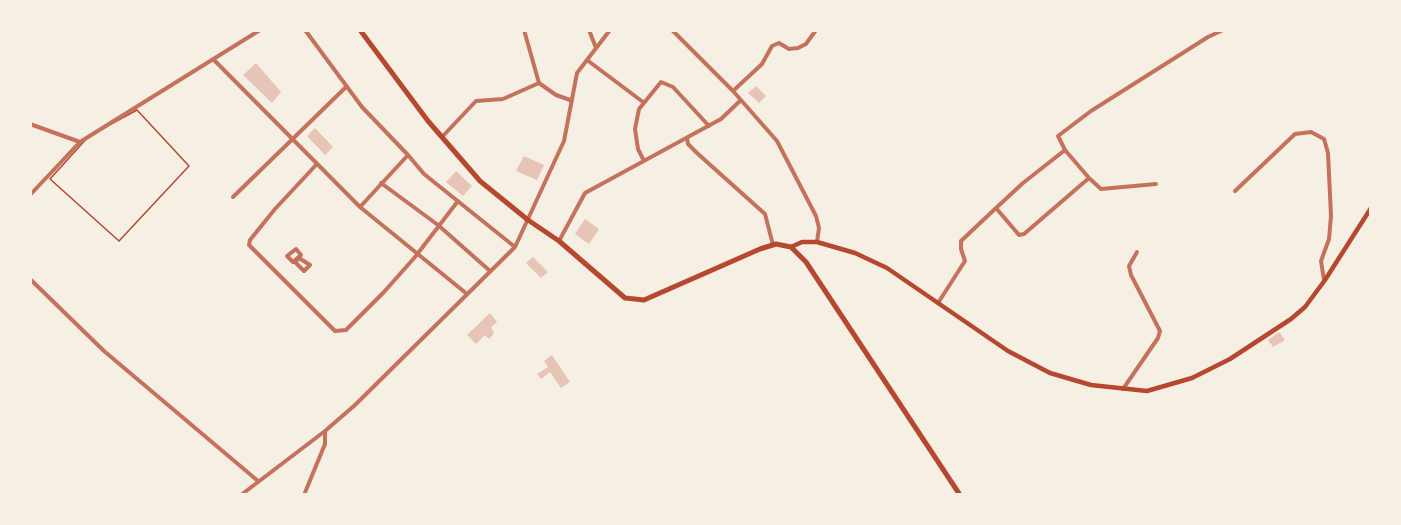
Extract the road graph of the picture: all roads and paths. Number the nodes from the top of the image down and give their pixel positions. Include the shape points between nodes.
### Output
1 (260, 30) edge
2 (305, 30) edge
3 (360, 30) edge
4 (524, 30) edge
5 (589, 30) edge
6 (610, 30) edge
7 (672, 30) edge
8 (816, 30) edge
9 (1223, 30) edge
10 (596, 48) junction
11 (213, 59) junction
12 (587, 60) junction
13 (539, 83) junction
14 (346, 87) junction
15 (734, 91) junction
16 (570, 100) junction
17 (741, 100) junction
18 (643, 102) junction
19 (137, 110) joint
20 (30, 124) edge
21 (710, 126) junction
22 (442, 138) junction
23 (687, 138) junction
24 (292, 140) junction
25 (80, 142) junction
26 (1065, 150) junction
27 (408, 155) junction
28 (644, 161) junction
29 (316, 165) junction
30 (1089, 178) junction
31 (381, 183) junction
32 (1156, 184) dead end
33 (1235, 191) dead end
34 (30, 195) edge
35 (233, 197) dead end
36 (458, 201) junction
37 (360, 207) junction
38 (996, 208) junction
39 (1371, 208) edge
40 (528, 220) junction
41 (438, 225) junction
42 (559, 241) junction
43 (817, 242) junction
44 (773, 245) junction
45 (515, 247) junction
46 (791, 247) junction
47 (1137, 252) dead end
48 (417, 254) junction
49 (490, 271) junction
50 (30, 279) edge
51 (1325, 280) junction
52 (467, 294) junction
53 (938, 303) junction
54 (1122, 390) junction
55 (325, 431) junction
56 (258, 482) junction
57 (241, 495) edge
58 (304, 495) edge
59 (960, 495) edge

1 - 11 street
2 - 14 street
3 - 22 main road
4 - 13 street
5 - 10 street
6 - 10 street
7 - 15 street
8 - 15 street via 798,48 789,49 779,43 772,46 762,64
9 - 26 street via 1071,126 1058,136
10 - 12 street
11 - 24 street
11 - 25 street
12 - 16 street via 574,81
12 - 18 street
13 - 16 street
13 - 22 street via 503,99 476,101
14 - 24 street
14 - 27 street
15 - 17 street
16 - 40 street via 564,141
17 - 21 street
17 - 43 street via 777,141 798,177 816,216
18 - 21 street via 658,84 665,83
18 - 28 street via 635,129
19 - 19 path via 189,166 119,241 50,179 89,136
20 - 25 street
21 - 23 street
22 - 40 main road via 480,181
23 - 28 street
23 - 44 street via 697,153 765,214
24 - 29 street
24 - 35 street
25 - 34 street
26 - 30 street
26 - 38 street
27 - 31 street
27 - 36 street via 424,174
28 - 42 street via 585,194
29 - 37 street
29 - 48 street via 275,209 249,245 329,327 346,330
30 - 32 street via 1101,189
30 - 38 street via 1021,235
31 - 37 street
31 - 41 street
33 - 51 street via 1295,134 1311,132 1324,139 1331,216 1329,239 1321,261
36 - 41 street
36 - 45 street
37 - 48 street
38 - 53 street via 961,241 965,261
39 - 51 main road
40 - 42 main road
40 - 45 street
41 - 48 street
41 - 49 street
42 - 44 main road via 614,290 635,301
43 - 46 main road
43 - 53 main road via 887,268
44 - 46 main road
45 - 49 street
46 - 59 main road via 806,262
47 - 54 street via 1129,266 1131,275 1160,331
48 - 52 street
49 - 52 street
50 - 56 street via 104,351
51 - 54 main road via 1291,319 1230,359 1178,384 1147,391
52 - 55 street
53 - 54 main road via 1008,351 1050,373
55 - 56 street
55 - 58 street via 325,444
56 - 57 street

